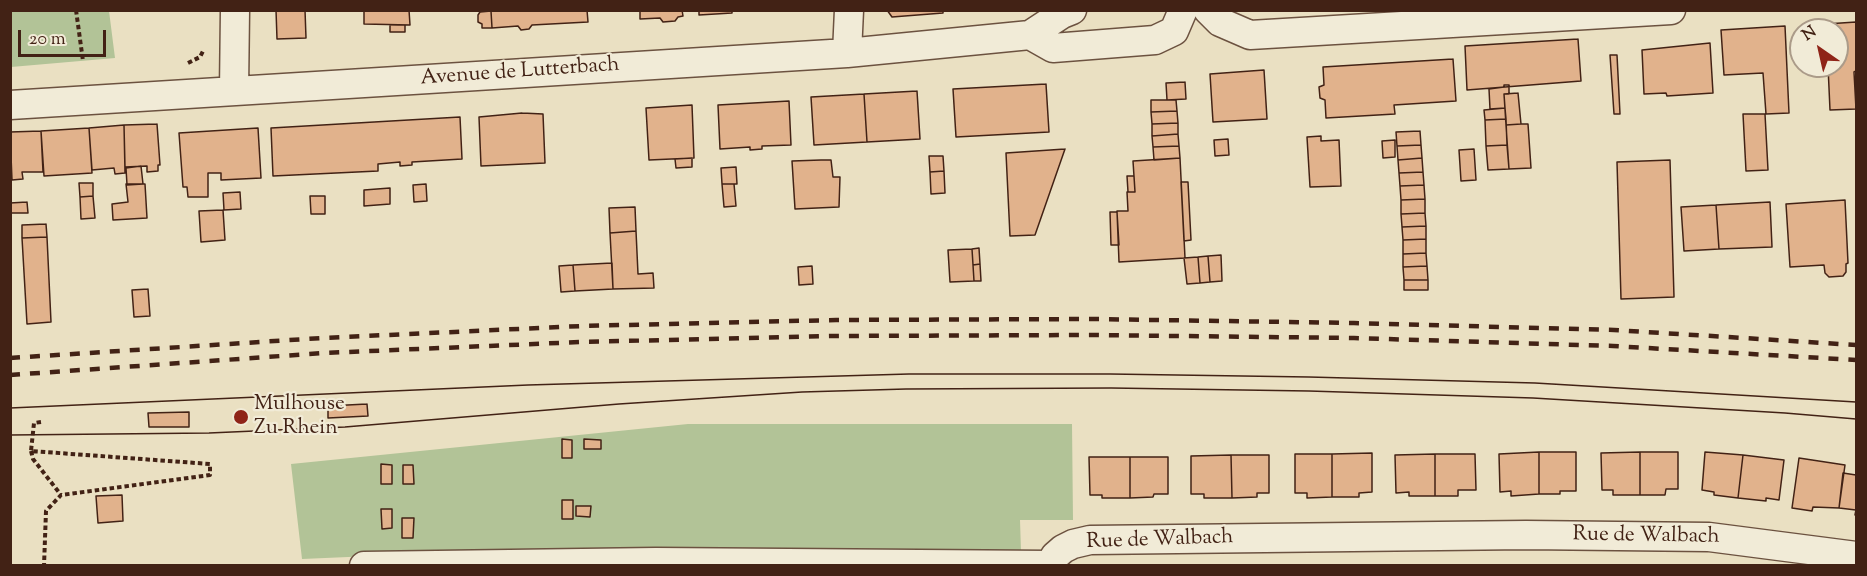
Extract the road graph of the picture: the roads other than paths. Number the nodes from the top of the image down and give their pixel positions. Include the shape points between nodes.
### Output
1 (235, 10) edge
2 (849, 10) edge
3 (1072, 10) edge
4 (1183, 10) edge
5 (1208, 10) edge
6 (1671, 10) edge
7 (1030, 35) junction
8 (847, 53) junction
9 (234, 91) junction
10 (10, 105) edge
11 (1857, 555) edge
12 (1050, 565) edge
13 (364, 566) edge

1 - 9 street
2 - 8 street
3 - 7 street, Avenue de Lutterbach
4 - 7 street via 1174,31 1155,40 1053,48
5 - 6 street via 1220,22 1250,35
7 - 8 street, Avenue de Lutterbach
8 - 9 street, Avenue de Lutterbach
9 - 10 street, Avenue de Lutterbach
11 - 12 street, Rue de Walbach via 1709,537 1479,535 1090,540 1063,549
12 - 13 street, Rue de Walbach via 656,562

